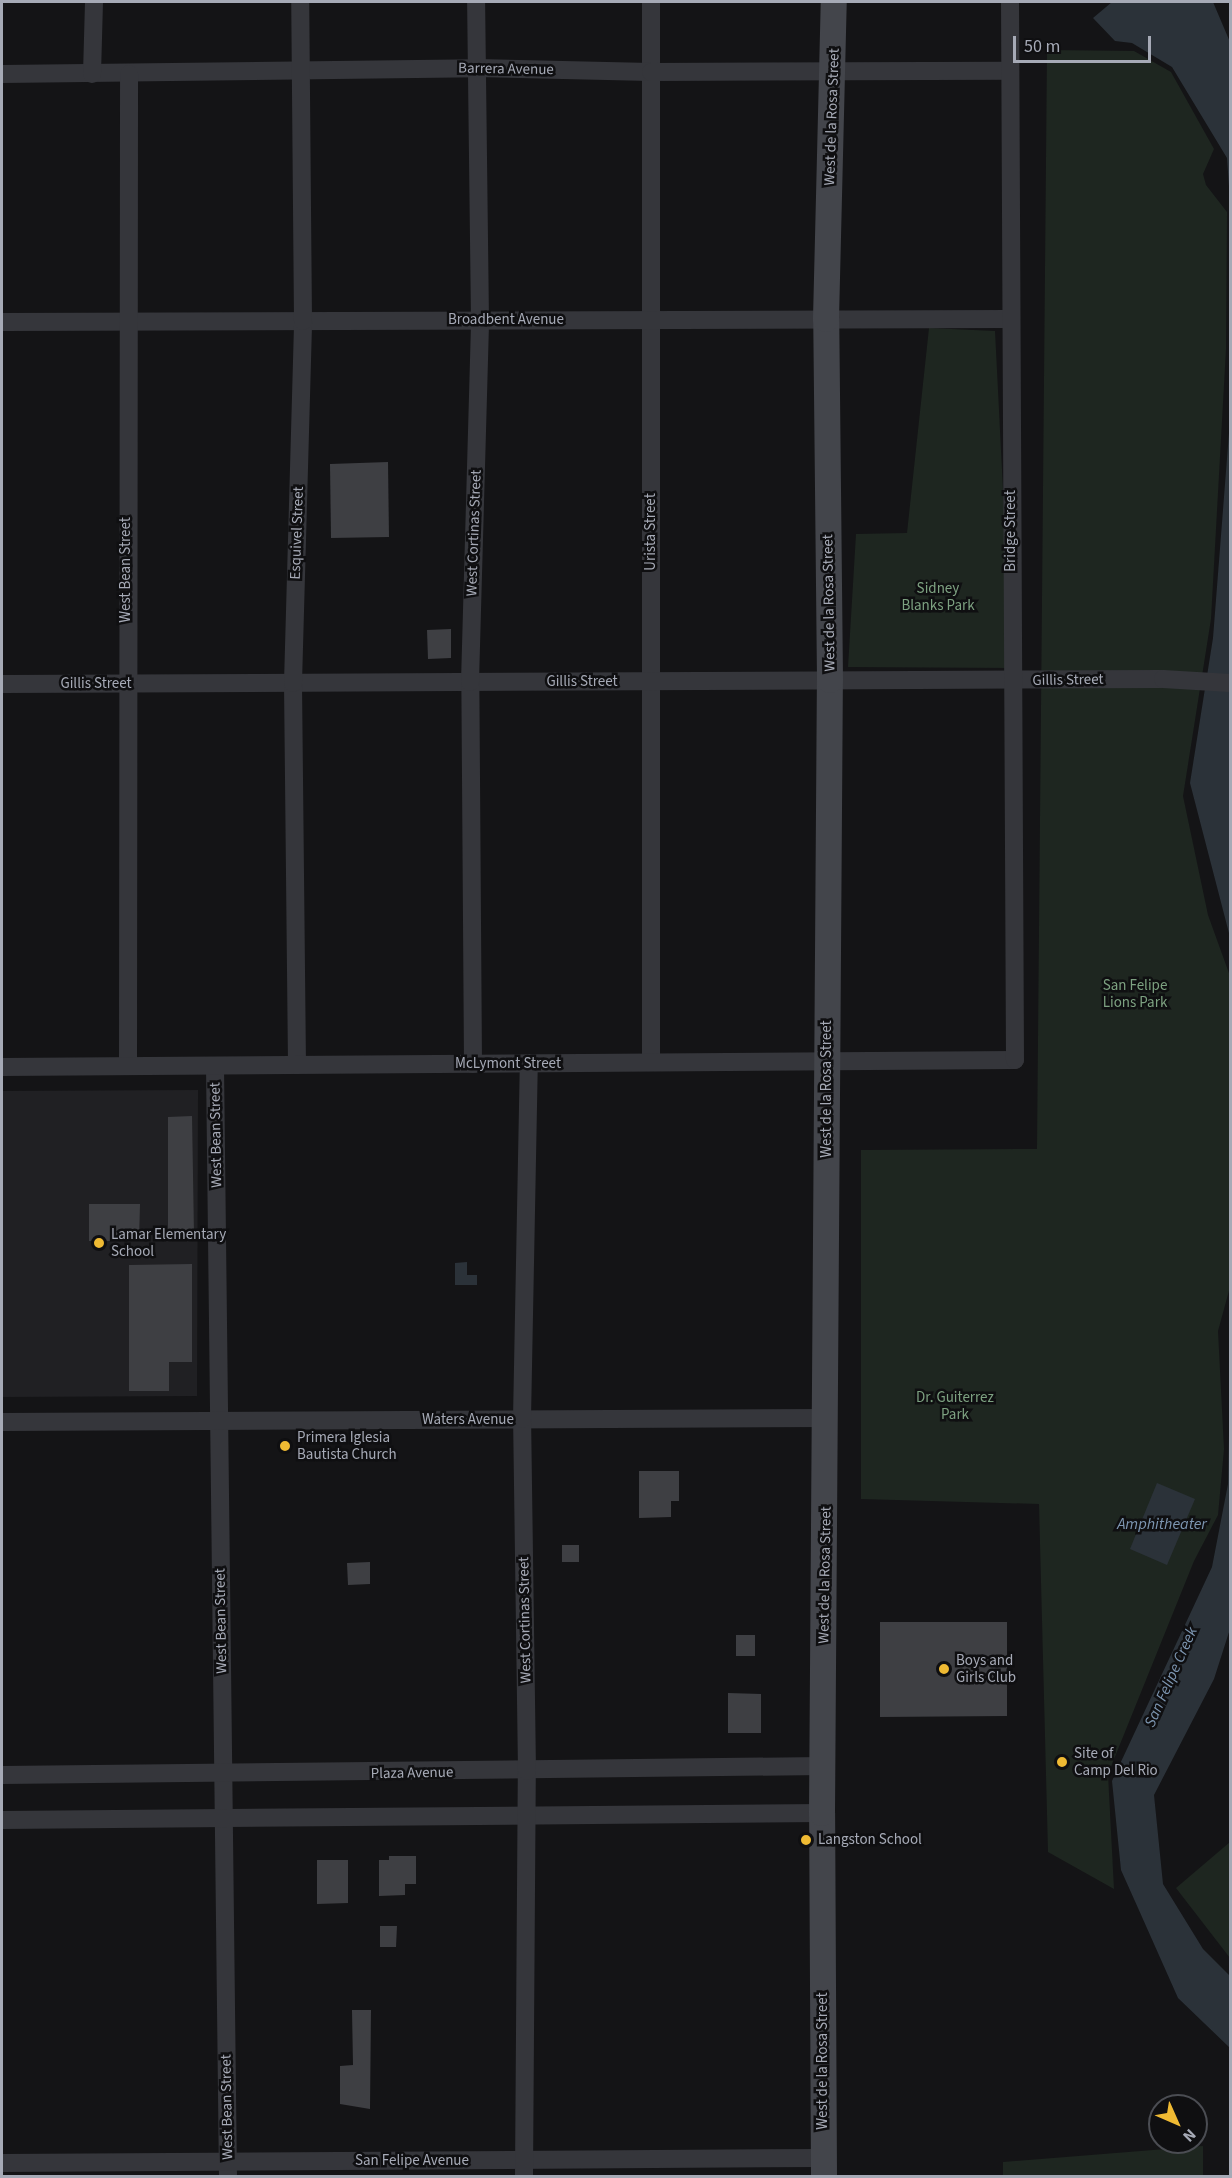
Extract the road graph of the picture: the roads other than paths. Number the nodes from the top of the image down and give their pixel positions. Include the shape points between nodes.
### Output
1 (94, 2) edge
2 (300, 2) edge
3 (476, 2) edge
4 (651, 2) edge
5 (834, 2) edge
6 (1010, 2) edge
7 (477, 68) junction
8 (1010, 70) junction
9 (834, 71) junction
10 (302, 72) junction
11 (651, 72) junction
12 (2, 74) edge
13 (92, 74) junction
14 (129, 74) junction
15 (1010, 318) junction
16 (826, 319) junction
17 (651, 320) junction
18 (303, 321) junction
19 (480, 321) junction
20 (2, 322) edge
21 (127, 322) junction
22 (830, 680) junction
23 (1012, 680) junction
24 (651, 681) junction
25 (470, 682) junction
26 (293, 683) junction
27 (1230, 683) edge
28 (2, 684) edge
29 (126, 684) junction
30 (1015, 1060) joint
31 (827, 1061) junction
32 (651, 1062) junction
33 (473, 1064) junction
34 (529, 1064) junction
35 (297, 1065) junction
36 (128, 1066) junction
37 (215, 1066) junction
38 (2, 1067) edge
39 (826, 1418) junction
40 (522, 1419) junction
41 (219, 1421) junction
42 (2, 1422) edge
43 (823, 1767) junction
44 (527, 1772) junction
45 (223, 1774) junction
46 (2, 1775) edge
47 (822, 1813) junction
48 (527, 1817) junction
49 (223, 1819) junction
50 (2, 1820) edge
51 (2, 2163) edge
52 (823, 2167) edge
53 (524, 2168) edge
54 (227, 2169) edge

1 - 13 street
2 - 10 street, Esquivel Street
3 - 7 street, West Cortinas Street
4 - 11 street, Urista Street
5 - 9 street, West de la Rosa Street
6 - 8 street, Bridge Street
7 - 10 street, Barrera Avenue
7 - 11 street, Barrera Avenue
7 - 19 street, West Cortinas Street
8 - 9 street, Barrera Avenue
8 - 15 street, Bridge Street
9 - 11 street, Barrera Avenue
9 - 16 street, West de la Rosa Street
10 - 14 street, Barrera Avenue
10 - 18 street, Esquivel Street
11 - 17 street, Urista Street
12 - 13 street, Barrera Avenue
13 - 14 street, Barrera Avenue
14 - 21 street, West Bean Street
15 - 16 street, Broadbent Avenue
15 - 23 street, Bridge Street
16 - 17 street, Broadbent Avenue
16 - 22 street, West de la Rosa Street
17 - 19 street, Broadbent Avenue
17 - 24 street, Urista Street
18 - 19 street, Broadbent Avenue
18 - 21 street, Broadbent Avenue
18 - 26 street, Esquivel Street
19 - 25 street, West Cortinas Street
20 - 21 street, Broadbent Avenue
21 - 29 street, West Bean Street
22 - 23 street, Gillis Street
22 - 24 street, Gillis Street
22 - 31 street, West de la Rosa Street
23 - 27 street, Gillis Street via 1163,679
23 - 30 street, Bridge Street
24 - 25 street, Gillis Street
24 - 32 street, Urista Street
25 - 26 street, Gillis Street
25 - 33 street, West Cortinas Street
26 - 29 street, Gillis Street
26 - 35 street, Esquivel Street
28 - 29 street, Gillis Street
29 - 36 street, West Bean Street
30 - 31 street, McLymont Street
31 - 32 street, McLymont Street
31 - 39 street, West de la Rosa Street
32 - 34 street, McLymont Street
33 - 34 street, McLymont Street
33 - 35 street, McLymont Street
34 - 40 street, West Cortinas Street
35 - 37 street, McLymont Street
36 - 37 street, McLymont Street
36 - 38 street, McLymont Street
37 - 41 street, West Bean Street
39 - 40 street, Waters Avenue
39 - 43 street, West de la Rosa Street
40 - 41 street, Waters Avenue
40 - 44 street, West Cortinas Street
41 - 42 street, Waters Avenue
41 - 45 street, West Bean Street
43 - 44 street, Plaza Avenue
43 - 47 street, West de la Rosa Street
44 - 45 street, Plaza Avenue
44 - 48 street, West Cortinas Street
45 - 46 street, Plaza Avenue
45 - 49 street, West Bean Street
47 - 48 street
47 - 52 street, West de la Rosa Street
48 - 49 street
48 - 53 street, West Cortinas Street
49 - 50 street
49 - 54 street, West Bean Street
51 - 54 street, San Felipe Avenue
52 - 53 street, San Felipe Avenue
53 - 54 street, San Felipe Avenue

